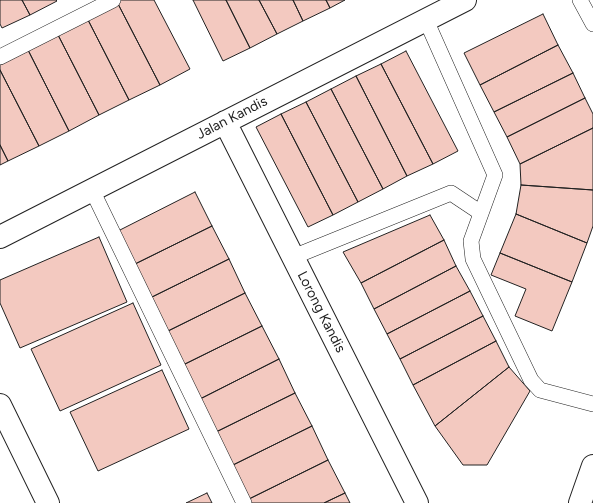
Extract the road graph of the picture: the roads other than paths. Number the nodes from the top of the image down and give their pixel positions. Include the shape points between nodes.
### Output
1 (113, 0) edge
2 (465, 0) edge
3 (580, 0) edge
4 (426, 20) junction
5 (593, 24) edge
6 (0, 57) edge
7 (225, 122) junction
8 (92, 190) junction
9 (481, 213) junction
10 (0, 236) edge
11 (294, 258) junction
12 (593, 404) edge
13 (0, 405) edge
14 (593, 466) edge
15 (48, 503) edge
16 (244, 503) edge
17 (417, 503) edge
18 (580, 503) edge

1 - 6 lane
2 - 4 main road, Jalan Kandis
3 - 5 lane
4 - 7 main road, Jalan Kandis
4 - 9 lane via 495,175
7 - 8 main road, Jalan Kandis
7 - 11 main road, Lorong Kandis
8 - 10 main road, Jalan Kandis
8 - 16 lane
9 - 11 lane via 452,192
9 - 12 lane via 471,241 473,260 531,380 540,390
11 - 17 main road, Lorong Kandis
13 - 15 main road
14 - 18 main road

